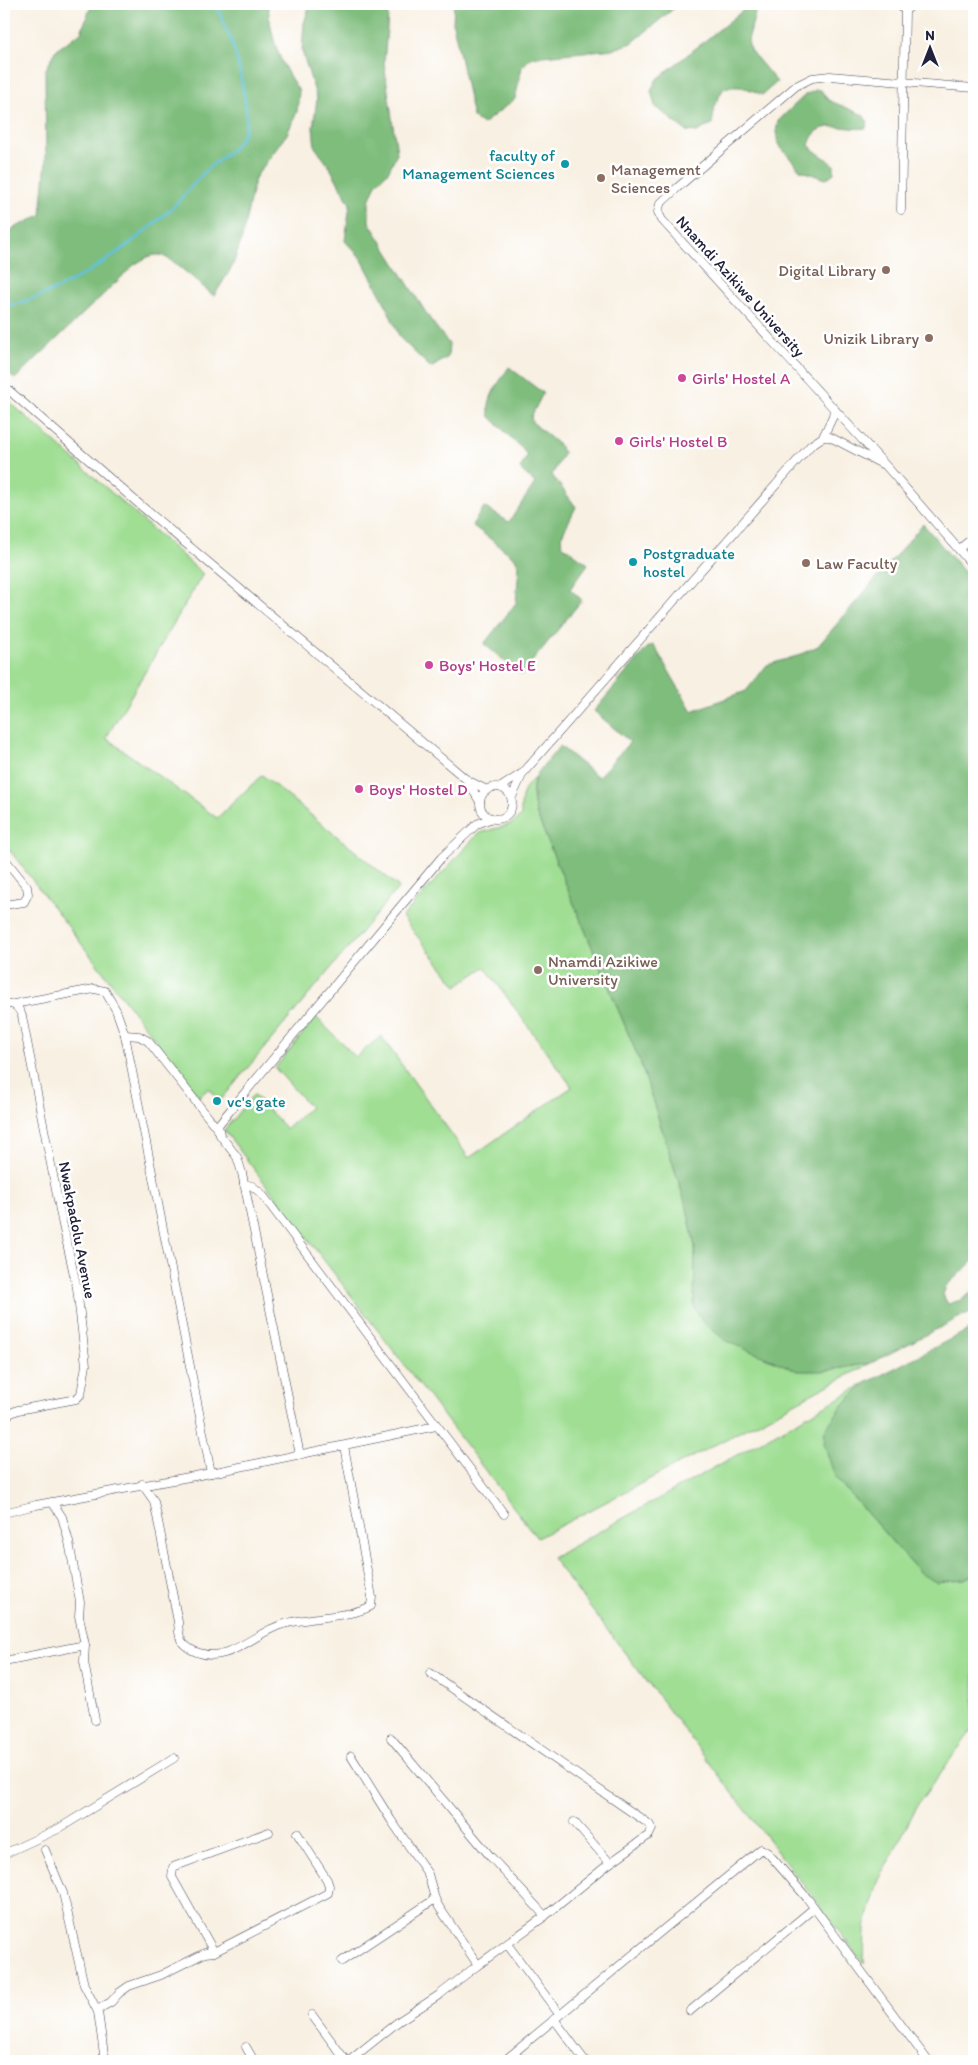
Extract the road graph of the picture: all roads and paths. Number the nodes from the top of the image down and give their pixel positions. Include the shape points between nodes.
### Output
1 (898, 4) edge
2 (913, 4) edge
3 (905, 11) junction
4 (904, 81) junction
5 (974, 88) edge
6 (900, 210) dead end
7 (4, 386) edge
8 (834, 408) junction
9 (823, 437) junction
10 (887, 467) junction
11 (974, 537) edge
12 (959, 549) junction
13 (974, 567) edge
14 (523, 773) junction
15 (467, 780) junction
16 (501, 787) junction
17 (487, 790) junction
18 (512, 797) junction
19 (481, 805) junction
20 (492, 818) junction
21 (477, 824) junction
22 (4, 858) edge
23 (4, 905) edge
24 (4, 1002) edge
25 (14, 1004) junction
26 (125, 1035) junction
27 (219, 1131) junction
28 (244, 1184) junction
29 (4, 1416) edge
30 (436, 1426) junction
31 (344, 1446) junction
32 (300, 1455) junction
33 (211, 1473) junction
34 (142, 1484) junction
35 (52, 1502) junction
36 (4, 1511) edge
37 (504, 1514) dead end
38 (85, 1645) junction
39 (4, 1661) edge
40 (430, 1673) dead end
41 (95, 1720) dead end
42 (390, 1738) dead end
43 (351, 1756) dead end
44 (174, 1758) dead end
45 (574, 1822) dead end
46 (269, 1832) dead end
47 (297, 1833) dead end
48 (45, 1850) dead end
49 (4, 1854) edge
50 (610, 1863) junction
51 (434, 1899) junction
52 (814, 1908) junction
53 (545, 1916) junction
54 (507, 1944) junction
55 (214, 1952) junction
56 (342, 1961) dead end
57 (478, 1965) junction
58 (690, 2011) dead end
59 (98, 2012) junction
60 (312, 2015) dead end
61 (556, 2016) junction
62 (246, 2047) dead end
63 (105, 2061) edge
64 (254, 2061) edge
65 (347, 2061) edge
66 (504, 2061) edge
67 (585, 2061) edge
68 (928, 2061) edge

1 - 3 street
2 - 3 street
3 - 4 street
4 - 5 street, Nnamdi Azikiwe University
4 - 6 street
4 - 8 street, Nnamdi Azikiwe University via 830,76 812,78 796,86 676,188 660,204 658,212
7 - 15 street
8 - 9 street
8 - 10 street, Nnamdi Azikiwe University
9 - 10 street via 830,437
9 - 14 street via 810,445
10 - 12 street, Nnamdi Azikiwe University
11 - 12 street
12 - 13 street, Nnamdi Azikiwe University
14 - 16 street
14 - 18 street
15 - 17 street
15 - 19 street
16 - 17 street
16 - 18 street
17 - 19 street via 482,795
18 - 20 street via 513,804 506,816
19 - 20 street via 486,815
19 - 21 street
20 - 21 street
21 - 27 street via 441,858 220,1121
22 - 23 street via 27,887 28,894 24,902
24 - 25 street
25 - 26 street via 94,989 105,991
25 - 29 street, Nwakpadolu Avenue via 22,1016 77,1288 86,1365 81,1394 76,1399 18,1410
26 - 27 street via 139,1036 148,1042
26 - 33 street
27 - 28 street via 237,1157
28 - 30 street via 261,1193
28 - 32 street
30 - 31 street
30 - 37 street
31 - 32 street
31 - 34 street via 371,1606 283,1624 226,1654 198,1653 179,1639 154,1500
32 - 33 street
33 - 34 street
34 - 35 street
35 - 36 street
35 - 38 street via 62,1517 69,1542
38 - 39 street
38 - 41 street via 84,1662
40 - 50 street via 649,1824 652,1829 649,1835
42 - 53 street
43 - 51 street via 428,1874
44 - 49 street via 58,1829
45 - 50 street
46 - 55 street via 173,1867 172,1878
47 - 55 street via 327,1880 328,1892
48 - 59 street via 63,1893 84,1985
50 - 53 street
51 - 56 street
51 - 57 street
52 - 58 street
52 - 61 street via 768,1853 761,1849
52 - 68 street
53 - 54 street
54 - 57 street
54 - 61 street
55 - 59 street via 129,1986
57 - 65 street
59 - 63 street
60 - 65 street
61 - 66 street
61 - 67 street
62 - 64 street

